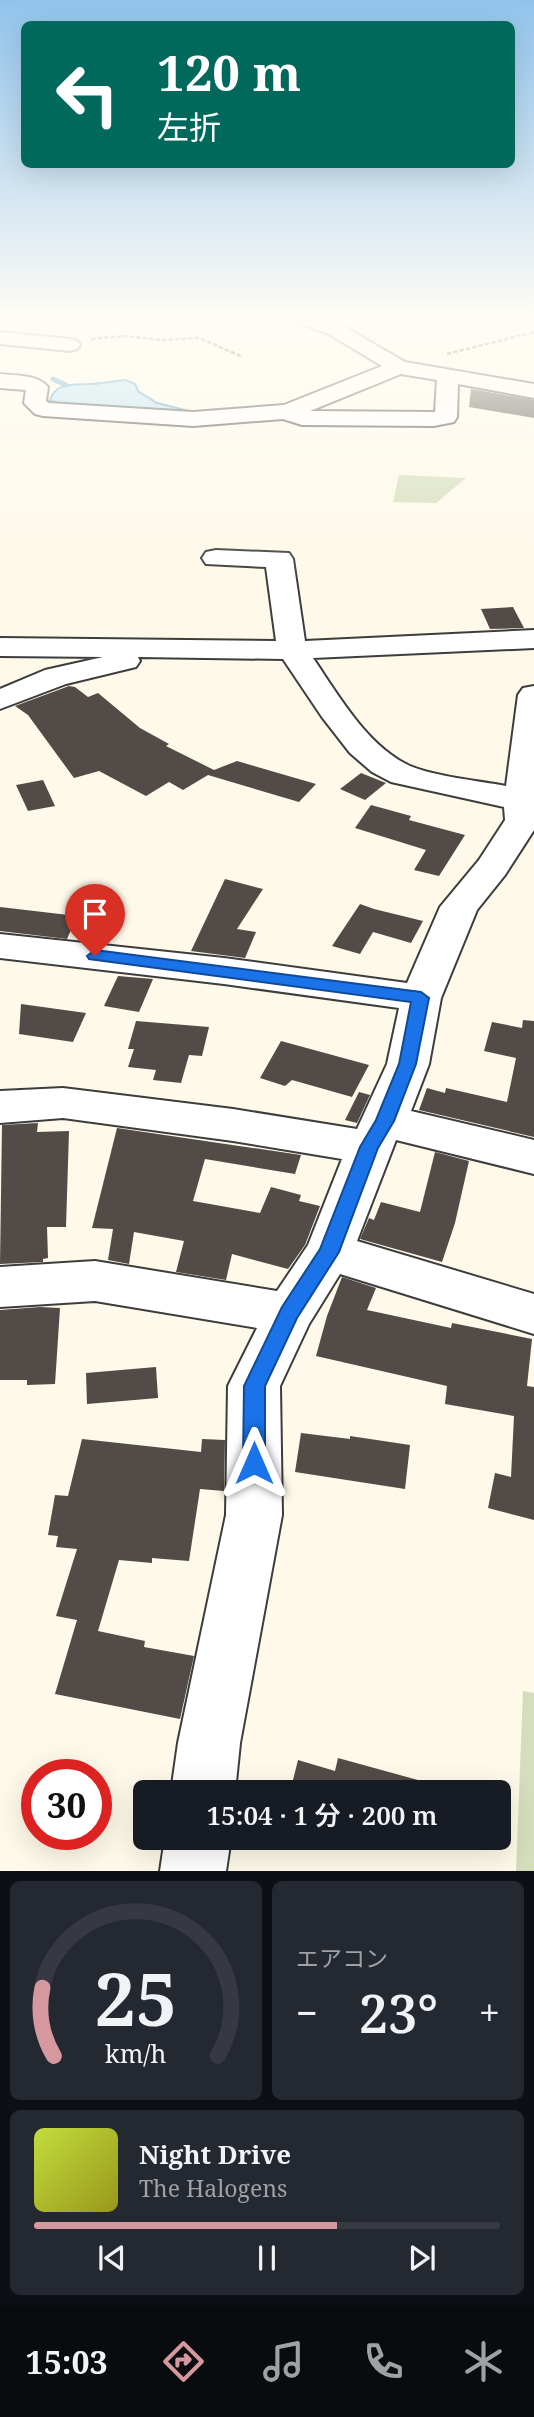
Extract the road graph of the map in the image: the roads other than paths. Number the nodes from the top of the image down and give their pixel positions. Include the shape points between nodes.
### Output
1 (40, 407) edge
2 (300, 407) edge
3 (446, 407) edge
4 (288, 412) junction
5 (216, 558) dead end
6 (534, 639) edge
7 (0, 647) edge
8 (210, 648) junction
9 (292, 650) junction
10 (534, 695) edge
11 (0, 700) edge
12 (526, 814) edge
13 (0, 946) edge
14 (421, 998) junction
15 (0, 1107) edge
16 (377, 1134) junction
17 (534, 1157) edge
18 (329, 1252) junction
19 (0, 1287) edge
20 (289, 1313) junction
21 (534, 1314) edge
22 (204, 1780) edge
23 (196, 1850) edge
24 (193, 1871) edge

1 - 4 street via 193,419
2 - 4 street
3 - 4 street via 446,417 434,419 302,418
5 - 9 street via 279,559
6 - 9 street
7 - 8 street
8 - 9 street
8 - 11 street via 68,674
9 - 12 street via 333,710 384,765
10 - 12 street
12 - 14 street via 459,907
13 - 14 street
14 - 16 street via 408,1064
15 - 16 street via 63,1103 233,1125
16 - 17 street
16 - 18 street
18 - 20 street
18 - 21 street
19 - 20 street via 95,1281
20 - 22 street via 254,1386 254,1514
23 - 24 street

